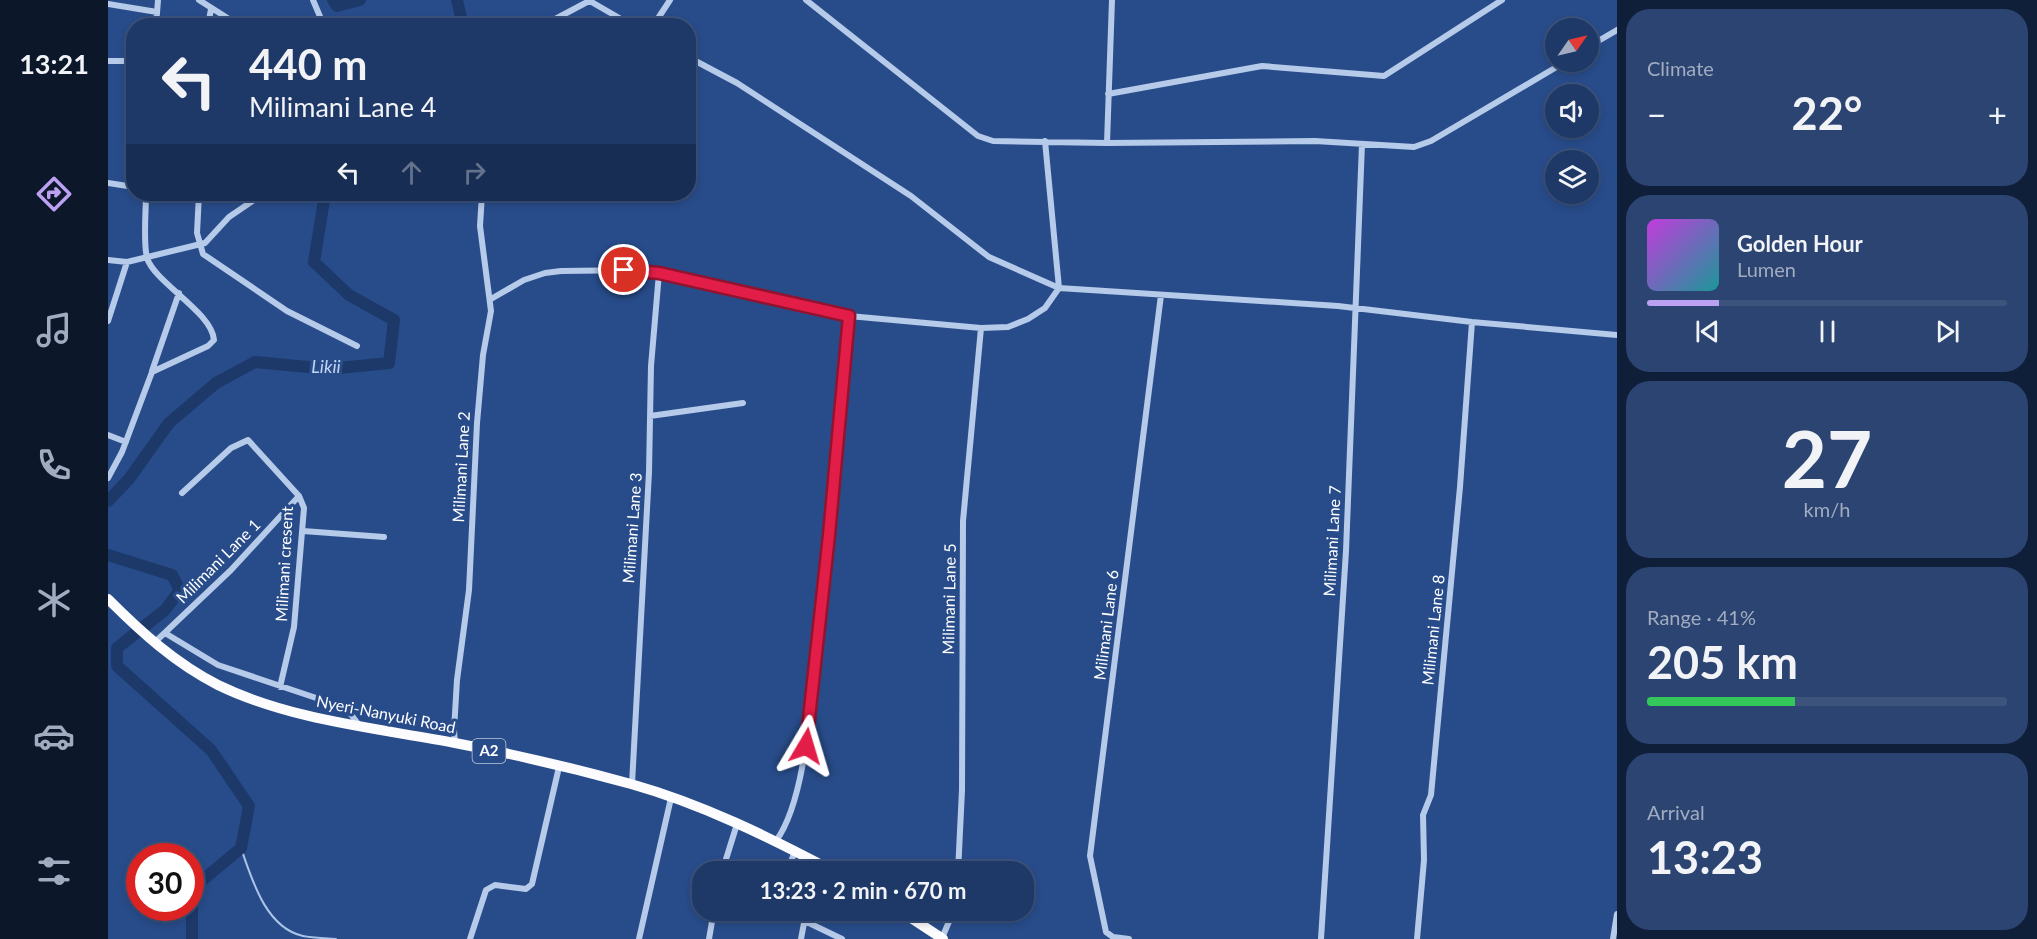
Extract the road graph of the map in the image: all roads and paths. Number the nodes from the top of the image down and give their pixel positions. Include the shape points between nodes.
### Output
1 (158, 0) edge
2 (199, 0) edge
3 (313, 0) edge
4 (589, 0) edge
5 (670, 0) edge
6 (806, 0) edge
7 (1112, 0) edge
8 (1502, 0) edge
9 (108, 4) edge
10 (211, 9) junction
11 (157, 12) junction
12 (157, 18) edge
13 (209, 18) edge
14 (226, 18) edge
15 (321, 18) edge
16 (556, 18) edge
17 (619, 18) edge
18 (658, 18) edge
19 (1617, 30) edge
20 (1599, 41) edge
21 (108, 61) edge
22 (126, 61) edge
23 (696, 61) edge
24 (1548, 72) edge
25 (1108, 94) junction
26 (1046, 141) junction
27 (1107, 143) junction
28 (1362, 144) junction
29 (108, 183) edge
30 (126, 186) edge
31 (146, 201) edge
32 (199, 201) edge
33 (252, 201) edge
34 (482, 201) edge
35 (199, 245) junction
36 (147, 258) junction
37 (108, 260) edge
38 (127, 262) junction
39 (659, 273) junction
40 (1059, 288) junction
41 (179, 293) junction
42 (1161, 294) junction
43 (491, 299) junction
44 (1356, 310) junction
45 (849, 316) junction
46 (108, 321) edge
47 (1472, 322) junction
48 (981, 328) junction
49 (1617, 335) edge
50 (357, 346) dead end
51 (152, 372) junction
52 (743, 403) dead end
53 (650, 416) junction
54 (108, 435) edge
55 (126, 442) junction
56 (108, 478) edge
57 (182, 493) dead end
58 (299, 496) junction
59 (303, 531) junction
60 (384, 537) dead end
61 (108, 599) edge
62 (165, 633) junction
63 (154, 644) junction
64 (280, 687) junction
65 (359, 725) junction
66 (455, 743) junction
67 (559, 767) junction
68 (632, 784) junction
69 (671, 798) junction
70 (737, 824) junction
71 (776, 841) junction
72 (795, 851) junction
73 (725, 861) edge
74 (792, 861) edge
75 (814, 861) edge
76 (959, 861) edge
77 (1617, 914) edge
78 (712, 921) edge
79 (801, 921) edge
80 (916, 921) edge
81 (950, 921) edge
82 (804, 923) junction
83 (470, 939) edge
84 (639, 939) edge
85 (709, 939) edge
86 (801, 939) edge
87 (842, 939) edge
88 (943, 939) edge
89 (1129, 939) edge
90 (1322, 939) edge
91 (1417, 939) edge
92 (1613, 939) edge

1 - 11 street
2 - 10 street
3 - 15 street
4 - 16 street
4 - 17 street
5 - 18 street
6 - 26 street via 978,136 993,141
7 - 25 street
8 - 25 street via 1384,76 1262,66
9 - 11 street
10 - 13 street
10 - 14 street
11 - 12 street
19 - 20 street
21 - 22 street
23 - 40 street via 737,83 911,196 989,257
24 - 28 street via 1424,146
25 - 27 street
26 - 27 street
26 - 40 street
27 - 28 street
28 - 44 street, Milimani Lane 7
29 - 30 street
31 - 36 street
32 - 35 street
33 - 35 street
34 - 43 street, Milimani Lane 2 via 480,226
35 - 36 street
35 - 50 street via 210,259 287,311
36 - 38 street
36 - 41 street via 162,279
37 - 38 street
38 - 46 street
39 - 43 street via 561,271 524,280
39 - 45 street
39 - 53 street, Milimani Lane 3
40 - 42 street
40 - 48 street via 1045,308 1028,319 1008,327
41 - 51 street
41 - 51 street via 214,340
42 - 44 street
42 - 89 street, Milimani Lane 6 via 1090,856 1106,932
43 - 66 street, Milimani Lane 2 via 477,423 469,590 457,680
44 - 47 street
44 - 90 street, Milimani Lane 7 via 1346,551
45 - 48 street
45 - 71 street via 806,746 786,823
47 - 49 street
47 - 91 street, Milimani Lane 8 via 1431,795 1423,815 1424,860
48 - 76 street, Milimani Lane 5 via 963,521
51 - 55 street
52 - 53 street
53 - 68 street, Milimani Lane 3
54 - 55 street
55 - 56 street
57 - 58 street, Milimani cresent via 244,440 255,445
58 - 59 street, Milimani cresent via 304,508
58 - 62 street, Milimani Lane 1 via 231,570
59 - 60 street
59 - 64 street, Milimani cresent via 294,627
61 - 63 highway, Nyeri-Nanyuki Road / A2
62 - 63 street, Milimani Lane 1
62 - 64 street via 218,665
63 - 65 highway, Nyeri-Nanyuki Road / A2 via 188,668 238,694
64 - 65 street via 346,708
65 - 66 highway, Nyeri-Nanyuki Road / A2
66 - 67 highway, Nyeri-Nanyuki Road / A2
67 - 68 highway, Nyeri-Nanyuki Road / A2
67 - 83 street via 532,884 526,889 495,885 486,890
68 - 69 highway, Nyeri-Nanyuki Road / A2
69 - 70 highway, Nyeri-Nanyuki Road / A2
69 - 84 street
70 - 71 highway, Nyeri-Nanyuki Road / A2
70 - 73 street
71 - 72 highway, Nyeri-Nanyuki Road / A2
72 - 74 street
72 - 75 highway, Nyeri-Nanyuki Road / A2
77 - 92 street
78 - 85 street
79 - 82 street
80 - 88 highway
81 - 88 street
82 - 86 street
82 - 87 street

